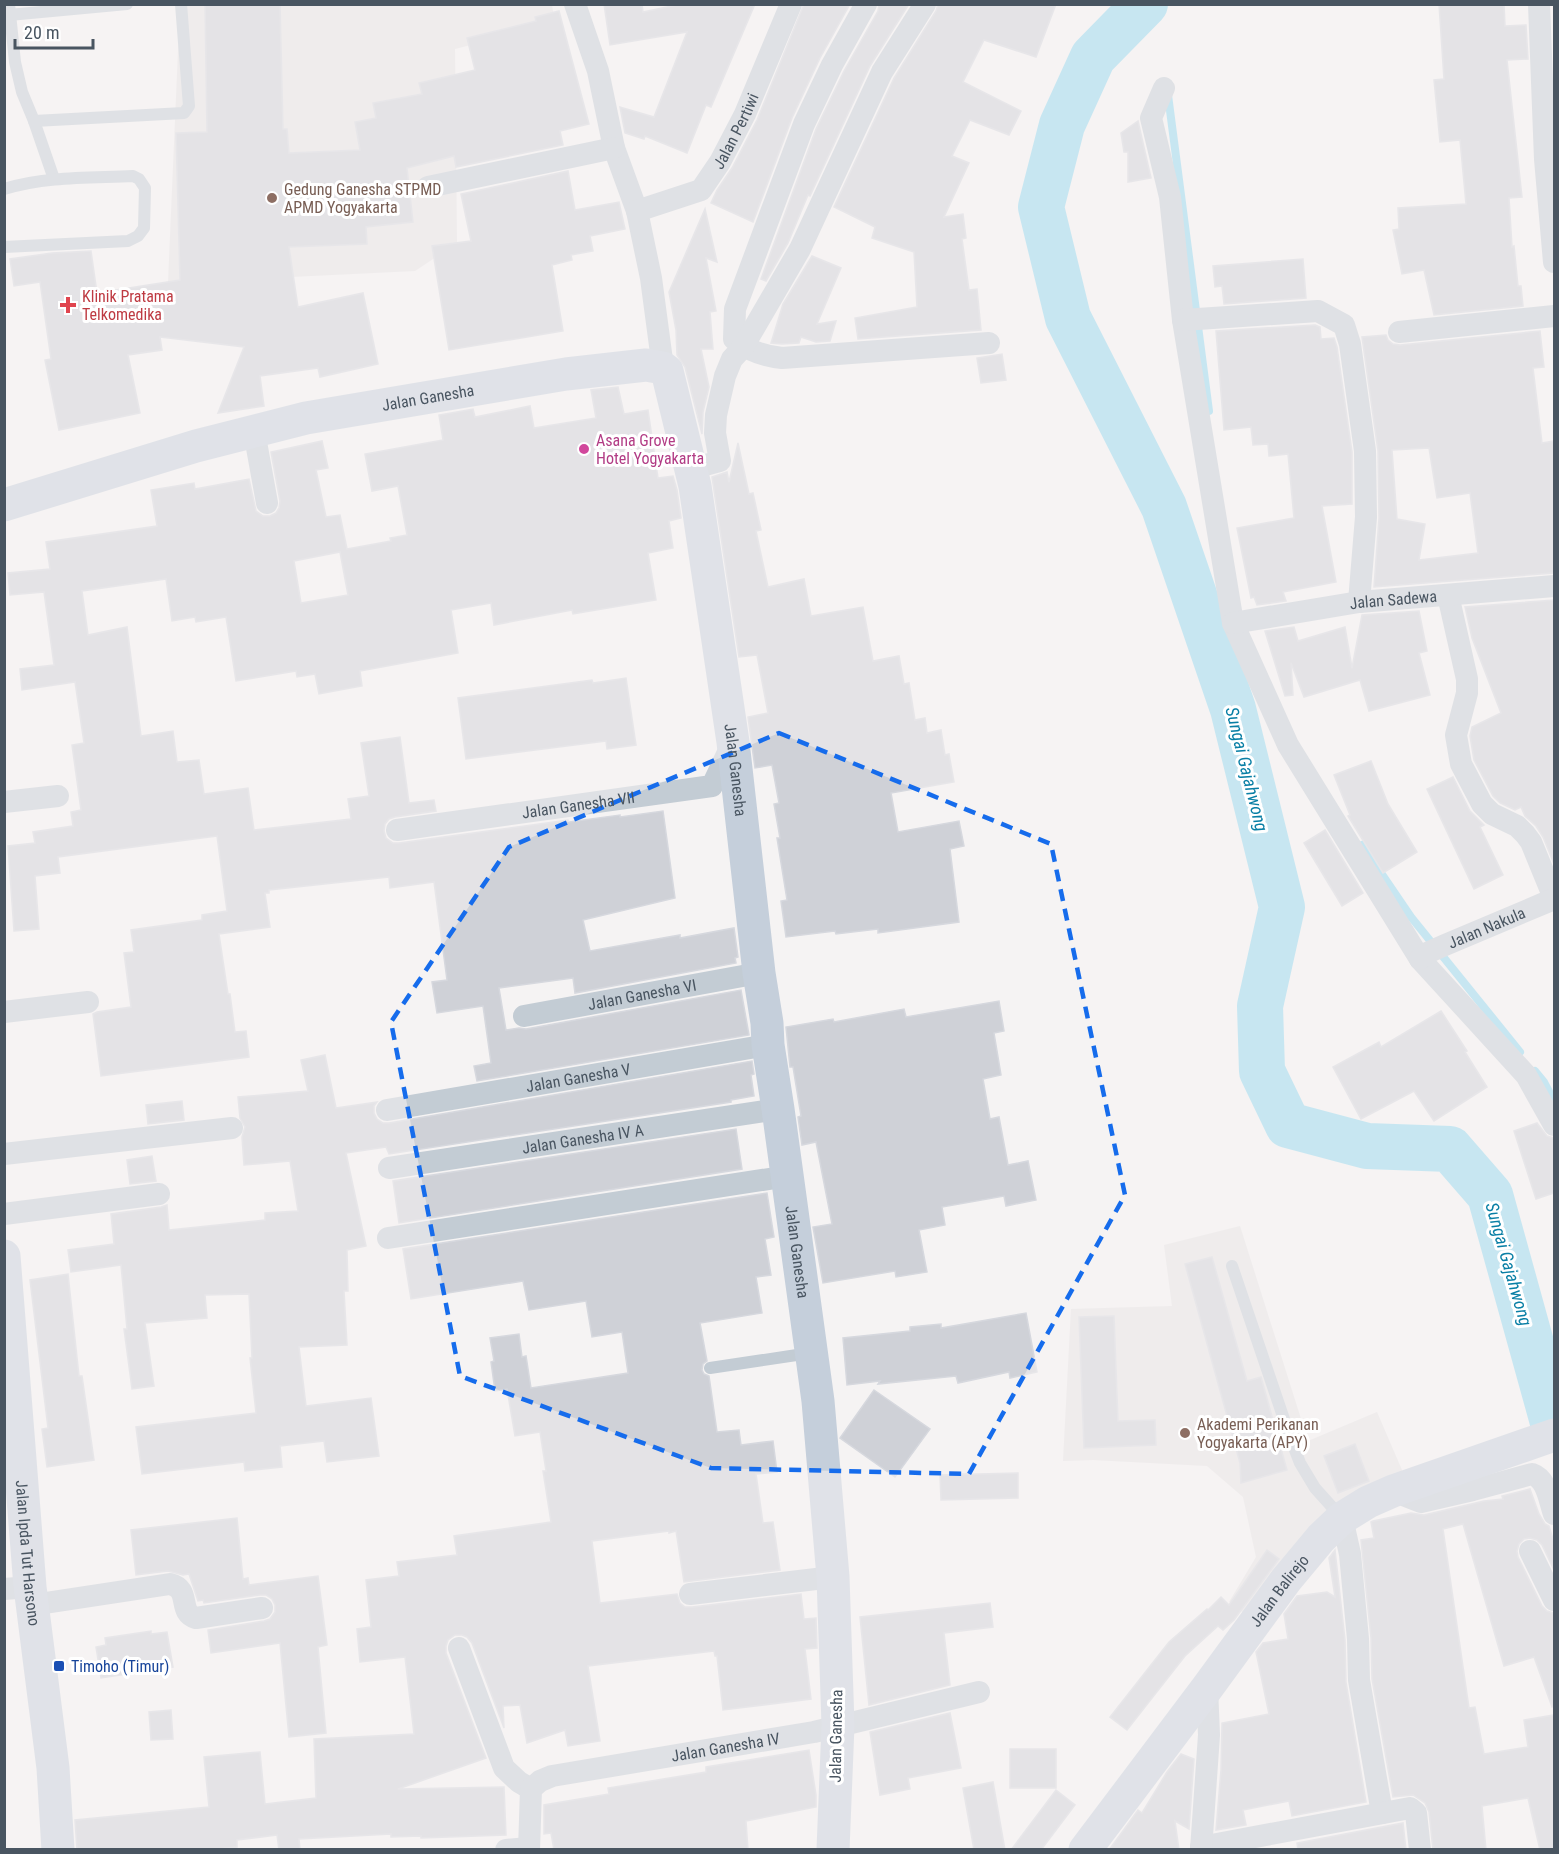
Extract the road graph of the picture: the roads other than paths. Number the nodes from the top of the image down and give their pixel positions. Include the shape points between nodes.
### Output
1 (127, 4) edge
2 (181, 4) edge
3 (575, 4) edge
4 (791, 4) edge
5 (866, 4) edge
6 (925, 4) edge
7 (1539, 4) edge
8 (9, 10) edge
9 (1164, 88) dead end
10 (34, 121) junction
11 (614, 148) junction
12 (1550, 159) edge
13 (54, 179) junction
14 (428, 187) dead end
15 (4, 189) edge
16 (637, 211) junction
17 (4, 247) edge
18 (1554, 262) edge
19 (1554, 316) edge
20 (1190, 320) junction
21 (1399, 332) dead end
22 (989, 343) dead end
23 (743, 347) junction
24 (663, 368) junction
25 (254, 431) junction
26 (691, 469) junction
27 (267, 503) dead end
28 (4, 504) edge
29 (1554, 586) edge
30 (1448, 595) junction
31 (1359, 602) junction
32 (1240, 622) junction
33 (733, 742) junction
34 (58, 796) dead end
35 (4, 802) edge
36 (397, 830) dead end
37 (1554, 899) edge
38 (1430, 952) junction
39 (759, 973) junction
40 (88, 1002) dead end
41 (4, 1012) edge
42 (524, 1016) dead end
43 (768, 1044) junction
44 (1548, 1102) edge
45 (778, 1109) junction
46 (387, 1110) dead end
47 (1554, 1125) edge
48 (232, 1128) dead end
49 (4, 1154) edge
50 (389, 1168) dead end
51 (788, 1176) junction
52 (159, 1194) dead end
53 (4, 1214) edge
54 (388, 1238) dead end
55 (4, 1256) edge
56 (1232, 1266) dead end
57 (812, 1353) junction
58 (710, 1368) dead end
59 (1554, 1435) edge
60 (1393, 1491) junction
61 (1554, 1514) edge
62 (1342, 1518) junction
63 (1530, 1551) dead end
64 (833, 1577) junction
65 (22, 1594) edge
66 (690, 1594) dead end
67 (1554, 1600) edge
68 (262, 1608) dead end
69 (459, 1648) dead end
70 (1207, 1688) junction
71 (979, 1692) dead end
72 (838, 1725) junction
73 (531, 1789) junction
74 (1382, 1813) junction
75 (1201, 1848) edge
76 (529, 1849) edge
77 (58, 1850) edge
78 (506, 1850) edge
79 (833, 1850) edge
80 (1085, 1850) edge
81 (1420, 1850) edge

1 - 8 lane
2 - 10 lane via 189,106 184,113
3 - 11 street via 598,71
4 - 16 street, Jalan Pertiwi via 745,114 701,190
5 - 23 street via 804,124 735,309 734,339
6 - 23 street via 882,72 800,249
7 - 12 street
8 - 10 lane via 15,62
9 - 20 street via 1151,118 1170,197
10 - 13 lane
11 - 14 street
11 - 16 street
12 - 18 street
13 - 15 lane
13 - 17 lane via 139,179 145,188 144,228 128,241
16 - 24 street
19 - 21 street
20 - 31 street via 1318,311 1344,325 1365,451 1366,517
20 - 32 street
22 - 23 street via 782,358
23 - 26 street via 732,359 725,376 716,415 720,463
24 - 25 street, Jalan Ganesha via 646,365 566,375 306,418
24 - 26 street, Jalan Ganesha via 667,371
25 - 27 street
25 - 28 street, Jalan Ganesha
26 - 33 street, Jalan Ganesha
29 - 30 street, Jalan Sadewa
30 - 31 street, Jalan Sadewa
30 - 37 street via 1467,679 1466,700 1456,735 1461,764 1482,804 1526,834
31 - 32 street, Jalan Sadewa
32 - 38 street via 1288,745
33 - 36 street, Jalan Ganesha VII via 712,786
33 - 39 street, Jalan Ganesha
34 - 35 street
37 - 38 street, Jalan Nakula
38 - 44 street
39 - 42 street, Jalan Ganesha VI
39 - 43 street, Jalan Ganesha
40 - 41 street
43 - 45 street, Jalan Ganesha
43 - 46 street, Jalan Ganesha V
44 - 47 street
45 - 50 street, Jalan Ganesha IV A
45 - 51 street, Jalan Ganesha
48 - 49 street
51 - 54 street
51 - 57 street, Jalan Ganesha
52 - 53 street
55 - 65 street, Jalan Ipda Tut Harsono
56 - 62 lane via 1300,1463 1315,1488
57 - 58 lane
57 - 64 street, Jalan Ganesha
59 - 60 street, Jalan Balirejo
60 - 61 street via 1421,1502 1532,1474 1542,1480
60 - 62 street, Jalan Balirejo
62 - 70 street, Jalan Balirejo via 1286,1580
62 - 74 street via 1350,1554 1359,1680
63 - 67 street
64 - 66 street
64 - 72 street, Jalan Ganesha
65 - 68 street via 170,1584 182,1591 191,1617
65 - 77 street, Jalan Ipda Tut Harsono via 53,1768
69 - 73 street via 504,1768
70 - 75 street via 1209,1735
70 - 80 street, Jalan Balirejo
71 - 72 street, Jalan Ganesha IV
72 - 73 street, Jalan Ganesha IV via 552,1776
72 - 79 street, Jalan Ganesha
73 - 76 street
74 - 75 street
74 - 81 street via 1413,1810
76 - 78 street

